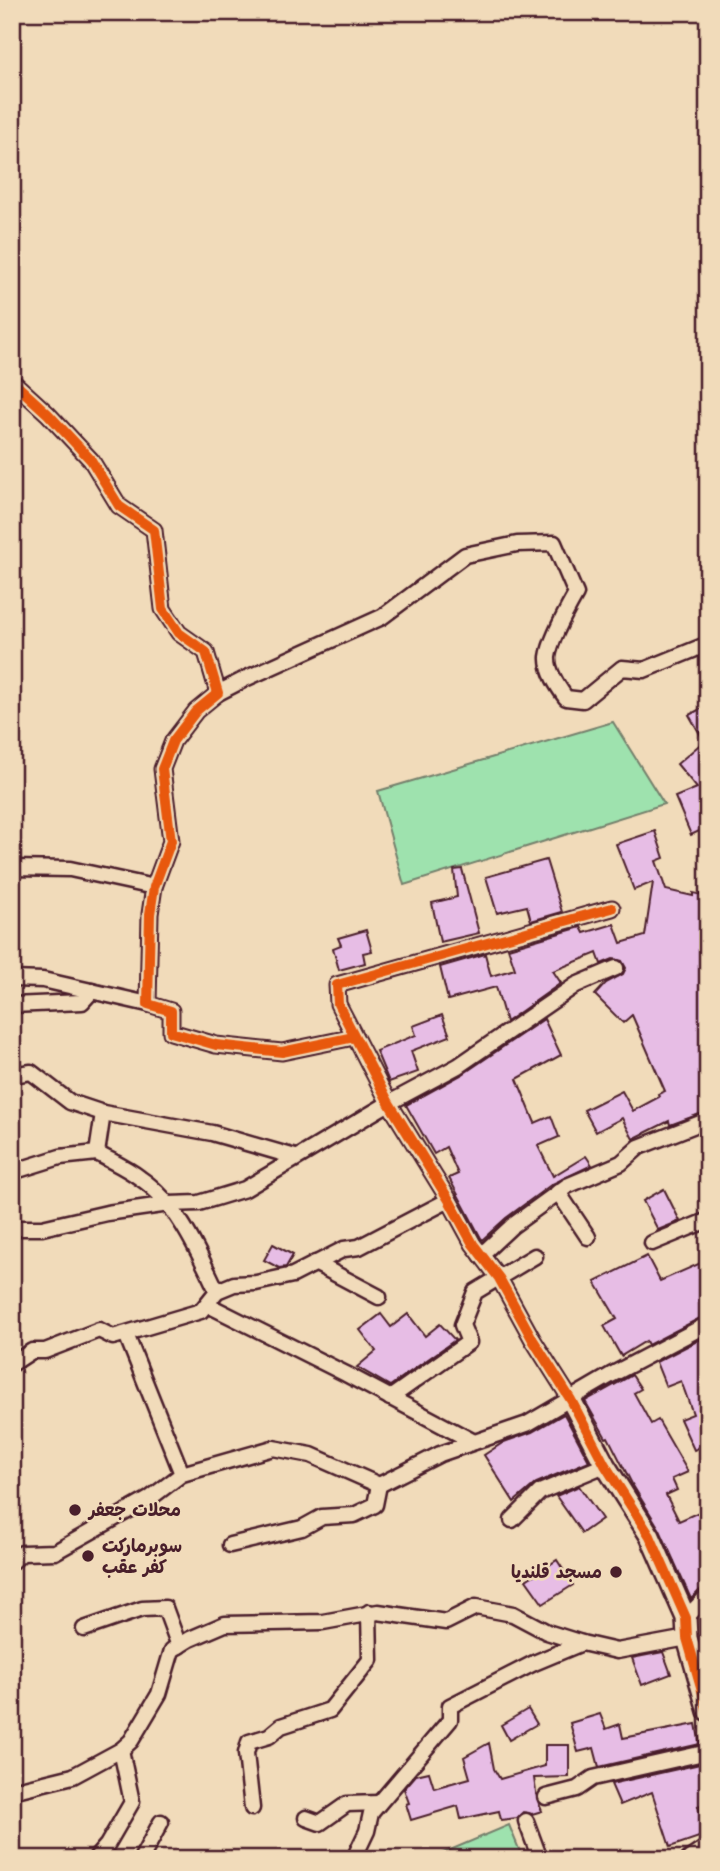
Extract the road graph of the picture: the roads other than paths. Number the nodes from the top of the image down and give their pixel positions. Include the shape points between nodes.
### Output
1 (12, 381) edge
2 (708, 644) edge
3 (218, 693) junction
4 (12, 869) edge
5 (154, 887) junction
6 (612, 908) dead end
7 (616, 968) dead end
8 (12, 979) edge
9 (92, 991) junction
10 (148, 1004) junction
11 (12, 1005) edge
12 (354, 1037) junction
13 (12, 1075) edge
14 (389, 1102) junction
15 (103, 1113) junction
16 (708, 1120) edge
17 (97, 1153) junction
18 (295, 1157) junction
19 (12, 1172) edge
20 (558, 1192) junction
21 (449, 1200) junction
22 (169, 1204) junction
23 (708, 1220) edge
24 (12, 1228) edge
25 (588, 1237) dead end
26 (652, 1243) dead end
27 (481, 1255) junction
28 (535, 1256) dead end
29 (315, 1262) junction
30 (499, 1278) junction
31 (217, 1291) junction
32 (379, 1297) dead end
33 (208, 1305) junction
34 (708, 1324) edge
35 (126, 1334) junction
36 (12, 1364) edge
37 (390, 1398) junction
38 (571, 1400) junction
39 (474, 1442) junction
40 (605, 1465) junction
41 (182, 1474) junction
42 (379, 1485) junction
43 (512, 1520) dead end
44 (230, 1545) dead end
45 (12, 1562) edge
46 (708, 1595) edge
47 (369, 1612) junction
48 (686, 1628) junction
49 (84, 1629) dead end
50 (582, 1643) junction
51 (179, 1646) junction
52 (708, 1711) edge
53 (121, 1750) junction
54 (708, 1752) edge
55 (12, 1791) edge
56 (546, 1797) dead end
57 (379, 1803) junction
58 (252, 1808) dead end
59 (306, 1818) dead end
60 (161, 1822) dead end
61 (526, 1822) dead end
62 (708, 1846) edge
63 (94, 1859) edge
64 (141, 1859) edge
65 (357, 1859) edge
66 (540, 1859) edge
67 (689, 1859) edge

1 - 3 street via 91,460 120,506 154,530 163,609 179,632 206,652
2 - 3 street via 644,670 622,668 583,700 566,698 554,680 548,657 576,594 554,543 517,544 465,555 382,617
3 - 5 street via 196,711 173,741 162,769 171,841
4 - 5 street via 70,869
5 - 10 street
6 - 12 street via 337,985 338,1004
7 - 14 street via 576,985 476,1054
8 - 9 street via 43,980
9 - 10 street
9 - 11 street via 82,1002
10 - 12 street via 171,1011 171,1032 216,1045 282,1052
12 - 14 street
13 - 15 street via 31,1073 70,1102
14 - 18 street
14 - 21 street
15 - 17 street
15 - 18 street via 212,1133
16 - 20 street via 639,1147 621,1163
17 - 19 street via 60,1157
17 - 22 street via 142,1179
18 - 22 street via 245,1189 199,1203
20 - 25 street
20 - 27 street
21 - 27 street
21 - 29 street via 359,1247
22 - 24 street via 42,1228
22 - 31 street
23 - 26 street
27 - 30 street
28 - 30 street
29 - 31 street via 293,1275 234,1283
29 - 32 street
30 - 37 street via 475,1292 462,1325 469,1342
30 - 38 street
31 - 33 street
33 - 35 street
33 - 37 street
34 - 38 street
35 - 36 street via 113,1336 99,1330 45,1351 32,1351
35 - 41 street
37 - 39 street
38 - 39 street via 527,1424
38 - 40 street
39 - 42 street via 439,1454
40 - 43 street via 540,1492
40 - 48 street via 650,1536
41 - 42 street via 273,1448 311,1455
41 - 45 street via 149,1499 55,1552 22,1553
42 - 44 street via 375,1505 354,1515 322,1517 303,1528
46 - 48 street
47 - 50 street via 446,1622 476,1607 513,1614
47 - 51 street via 323,1622 225,1624
47 - 58 street via 370,1660 330,1710 249,1742
48 - 50 street via 617,1651
48 - 52 street
49 - 51 street via 142,1609 165,1608
50 - 57 street via 450,1706 450,1720
51 - 53 street via 172,1650 159,1694
53 - 55 street via 73,1776
53 - 63 street via 132,1802
54 - 56 street via 593,1778 577,1789
57 - 59 street via 347,1804 320,1823
57 - 65 street via 370,1813
60 - 64 street
61 - 66 street
62 - 67 street

